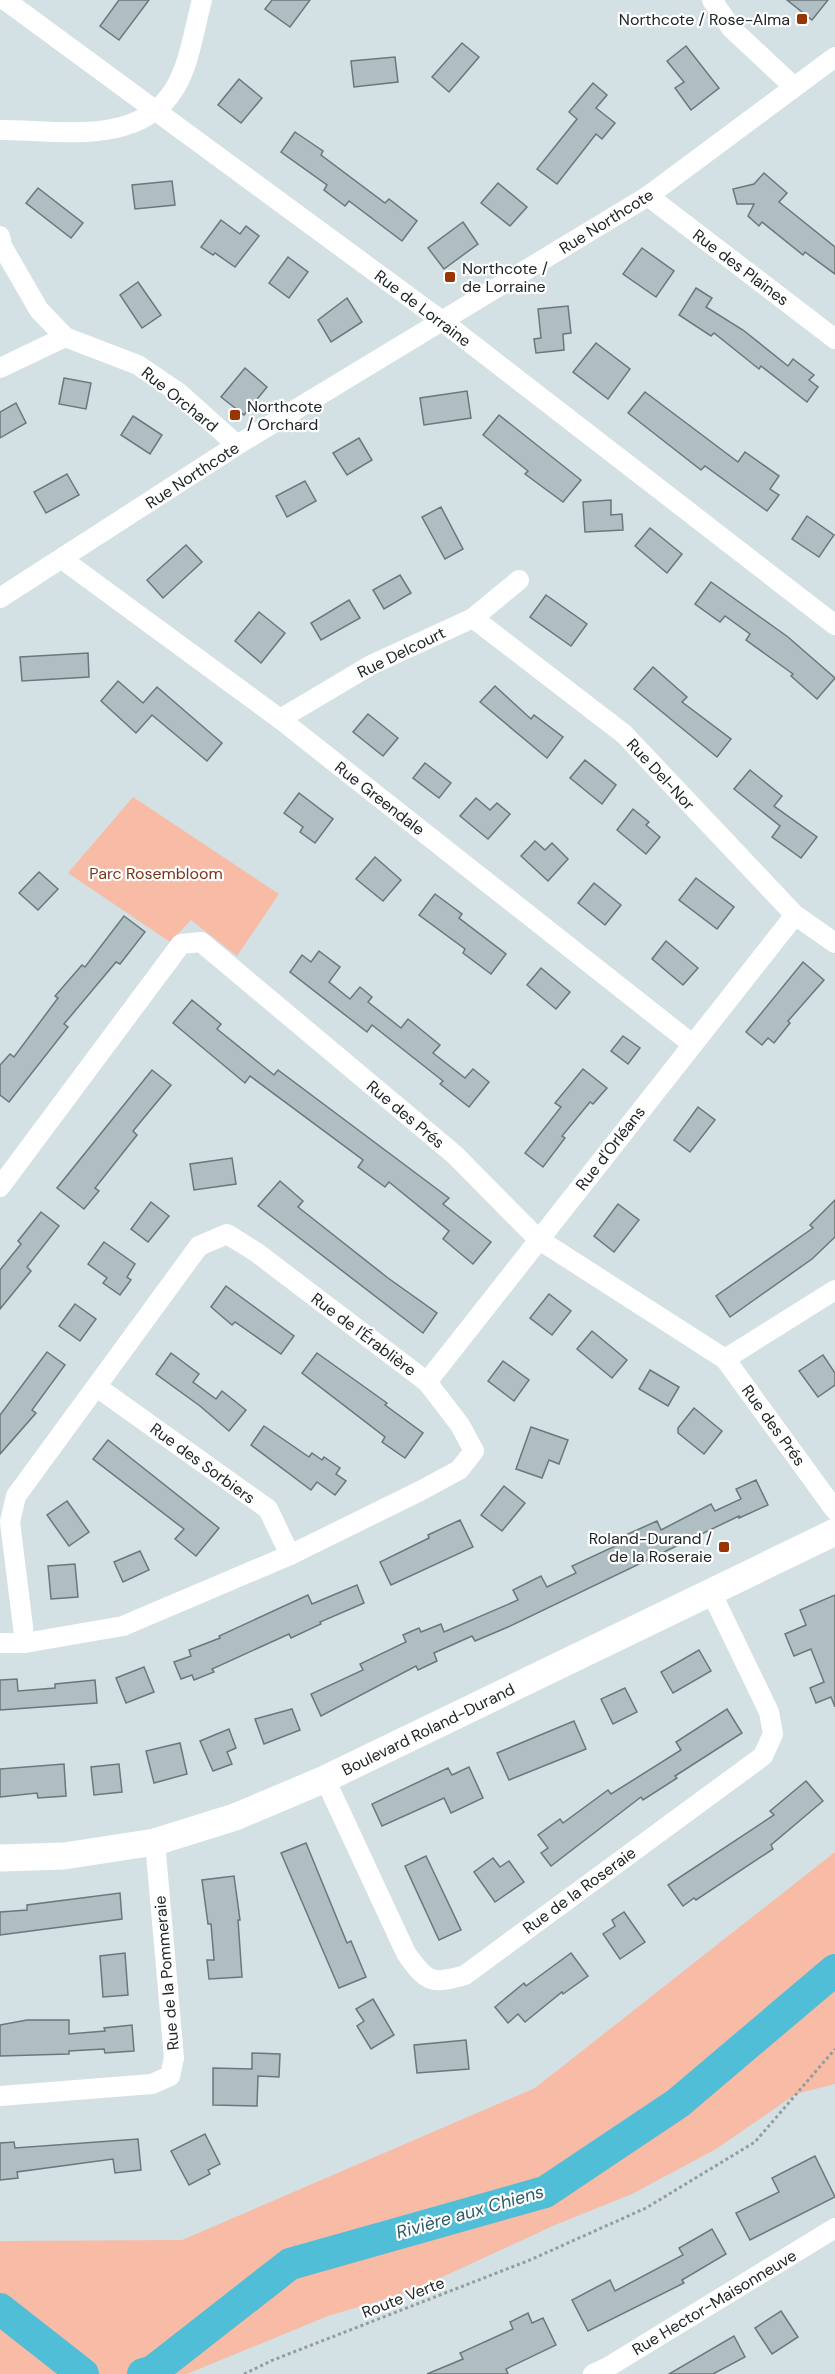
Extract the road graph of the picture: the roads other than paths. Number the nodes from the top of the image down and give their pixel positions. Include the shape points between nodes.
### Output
1 (5, 0) edge
2 (202, 0) edge
3 (712, 0) edge
4 (835, 57) edge
5 (794, 86) junction
6 (157, 111) junction
7 (0, 130) edge
8 (648, 196) junction
9 (0, 236) edge
10 (442, 321) junction
11 (65, 338) junction
12 (835, 339) edge
13 (0, 368) edge
14 (237, 445) junction
15 (62, 559) junction
16 (519, 580) dead end
17 (0, 598) edge
18 (473, 618) junction
19 (835, 625) edge
20 (280, 719) junction
21 (795, 915) junction
22 (835, 943) edge
23 (693, 1044) junction
24 (0, 1187) edge
25 (538, 1239) junction
26 (835, 1290) edge
27 (725, 1359) junction
28 (427, 1382) junction
29 (97, 1387) junction
30 (835, 1510) edge
31 (835, 1532) edge
32 (290, 1555) junction
33 (711, 1592) junction
34 (25, 1642) junction
35 (0, 1643) edge
36 (325, 1779) junction
37 (155, 1842) junction
38 (0, 1858) edge
39 (0, 2096) edge
40 (835, 2228) edge
41 (593, 2374) edge

1 - 6 street, Rue de Lorraine
2 - 6 street via 183,70
3 - 5 street via 732,30
4 - 5 street, Rue Northcote
5 - 8 street, Rue Northcote
6 - 7 street via 124,127 84,132
6 - 10 street, Rue de Lorraine
8 - 10 street, Rue Northcote
8 - 12 street, Rue des Plaines
9 - 11 street, Rue Orchard via 39,310
10 - 14 street, Rue Northcote
10 - 19 street, Rue de Lorraine
11 - 13 street
11 - 14 street, Rue Orchard via 138,365 179,393
14 - 15 street, Rue Northcote
15 - 17 street, Rue Northcote
15 - 20 street, Rue Greendale
16 - 18 street, Rue Delcourt
18 - 20 street, Rue Delcourt via 371,665
18 - 21 street, Rue Del-Nor via 624,734
20 - 23 street, Rue Greendale
21 - 22 street, Rue Del-Nor
21 - 23 street, Rue d'Orléans
23 - 25 street, Rue d'Orléans
24 - 25 street, Rue des Prés via 181,944 201,942 455,1155
25 - 27 street, Rue des Prés
25 - 28 street, Rue d'Orléans
26 - 27 street
27 - 30 street, Rue des Prés
28 - 29 street, Rue de l'Érablière via 227,1234 199,1246
28 - 32 street, Rue de l'Érablière via 460,1425 474,1451 459,1470
29 - 32 street, Rue des Sorbiers via 268,1509
29 - 34 street, Rue de l'Érablière via 16,1496 10,1522
31 - 33 street, Boulevard Roland-Durand
32 - 34 street, Rue de l'Érablière via 123,1626
33 - 36 street, Boulevard Roland-Durand
33 - 36 street, Rue de la Roseraie via 769,1712 773,1734 763,1756 465,1975 440,1983 421,1975 406,1953
34 - 35 street, Rue de l'Érablière
36 - 37 street, Boulevard Roland-Durand via 235,1817
37 - 38 street, Boulevard Roland-Durand via 64,1856
37 - 39 street, Rue de la Pommeraie via 174,2058 170,2076 152,2084
40 - 41 street, Rue Hector-Maisonneuve

